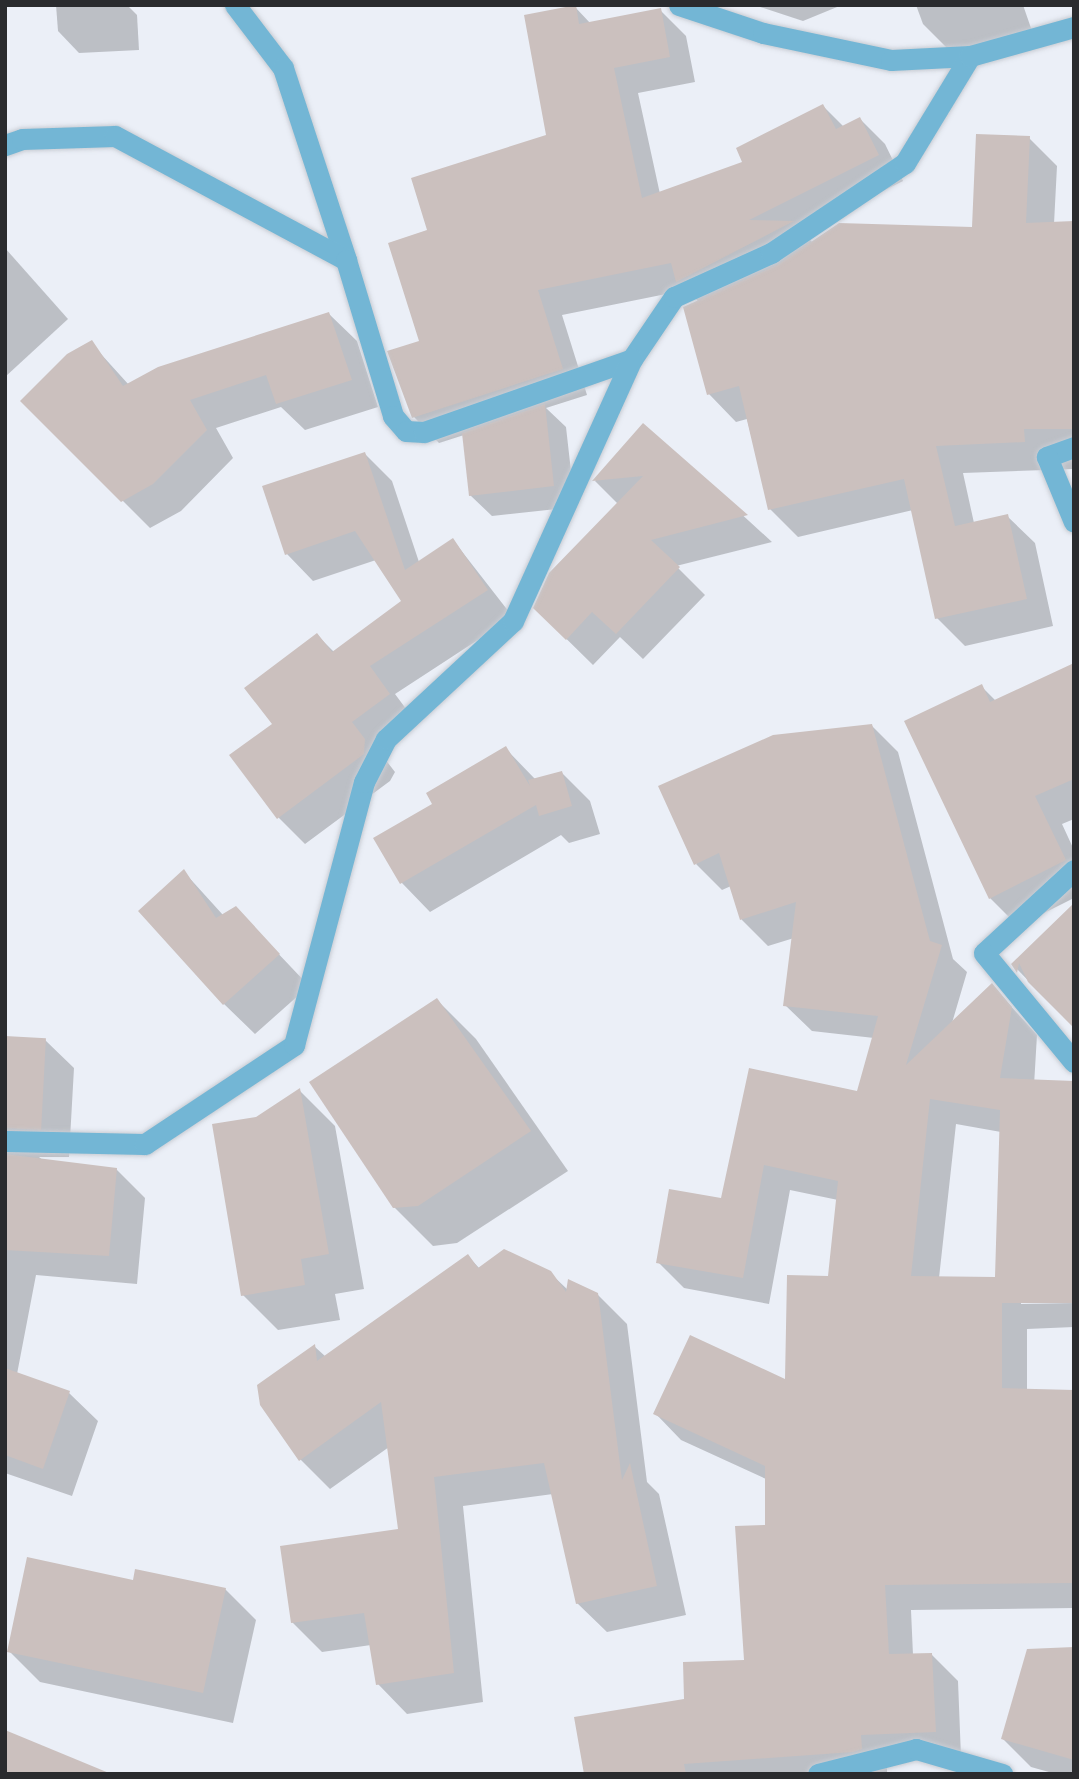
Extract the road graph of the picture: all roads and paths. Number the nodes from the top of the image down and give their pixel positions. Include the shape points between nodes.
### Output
1 (235, 5) edge
2 (679, 5) edge
3 (1074, 27) edge
4 (970, 57) junction
5 (5, 145) edge
6 (346, 260) junction
7 (632, 359) junction
8 (1074, 447) edge
9 (1074, 522) edge
10 (1074, 870) edge
11 (1074, 1062) edge
12 (5, 1141) edge
13 (818, 1774) edge
14 (1002, 1774) edge

1 - 6 street via 283,68
2 - 4 street via 764,33 891,60
3 - 4 street
4 - 7 street via 905,163 771,253 674,297
5 - 6 street via 22,139 115,136
6 - 7 street via 393,416 406,431 424,432
7 - 12 street via 513,621 386,739 364,782 293,1045 145,1144
8 - 9 street via 1047,457
10 - 11 street via 984,953
13 - 14 street via 916,1749

